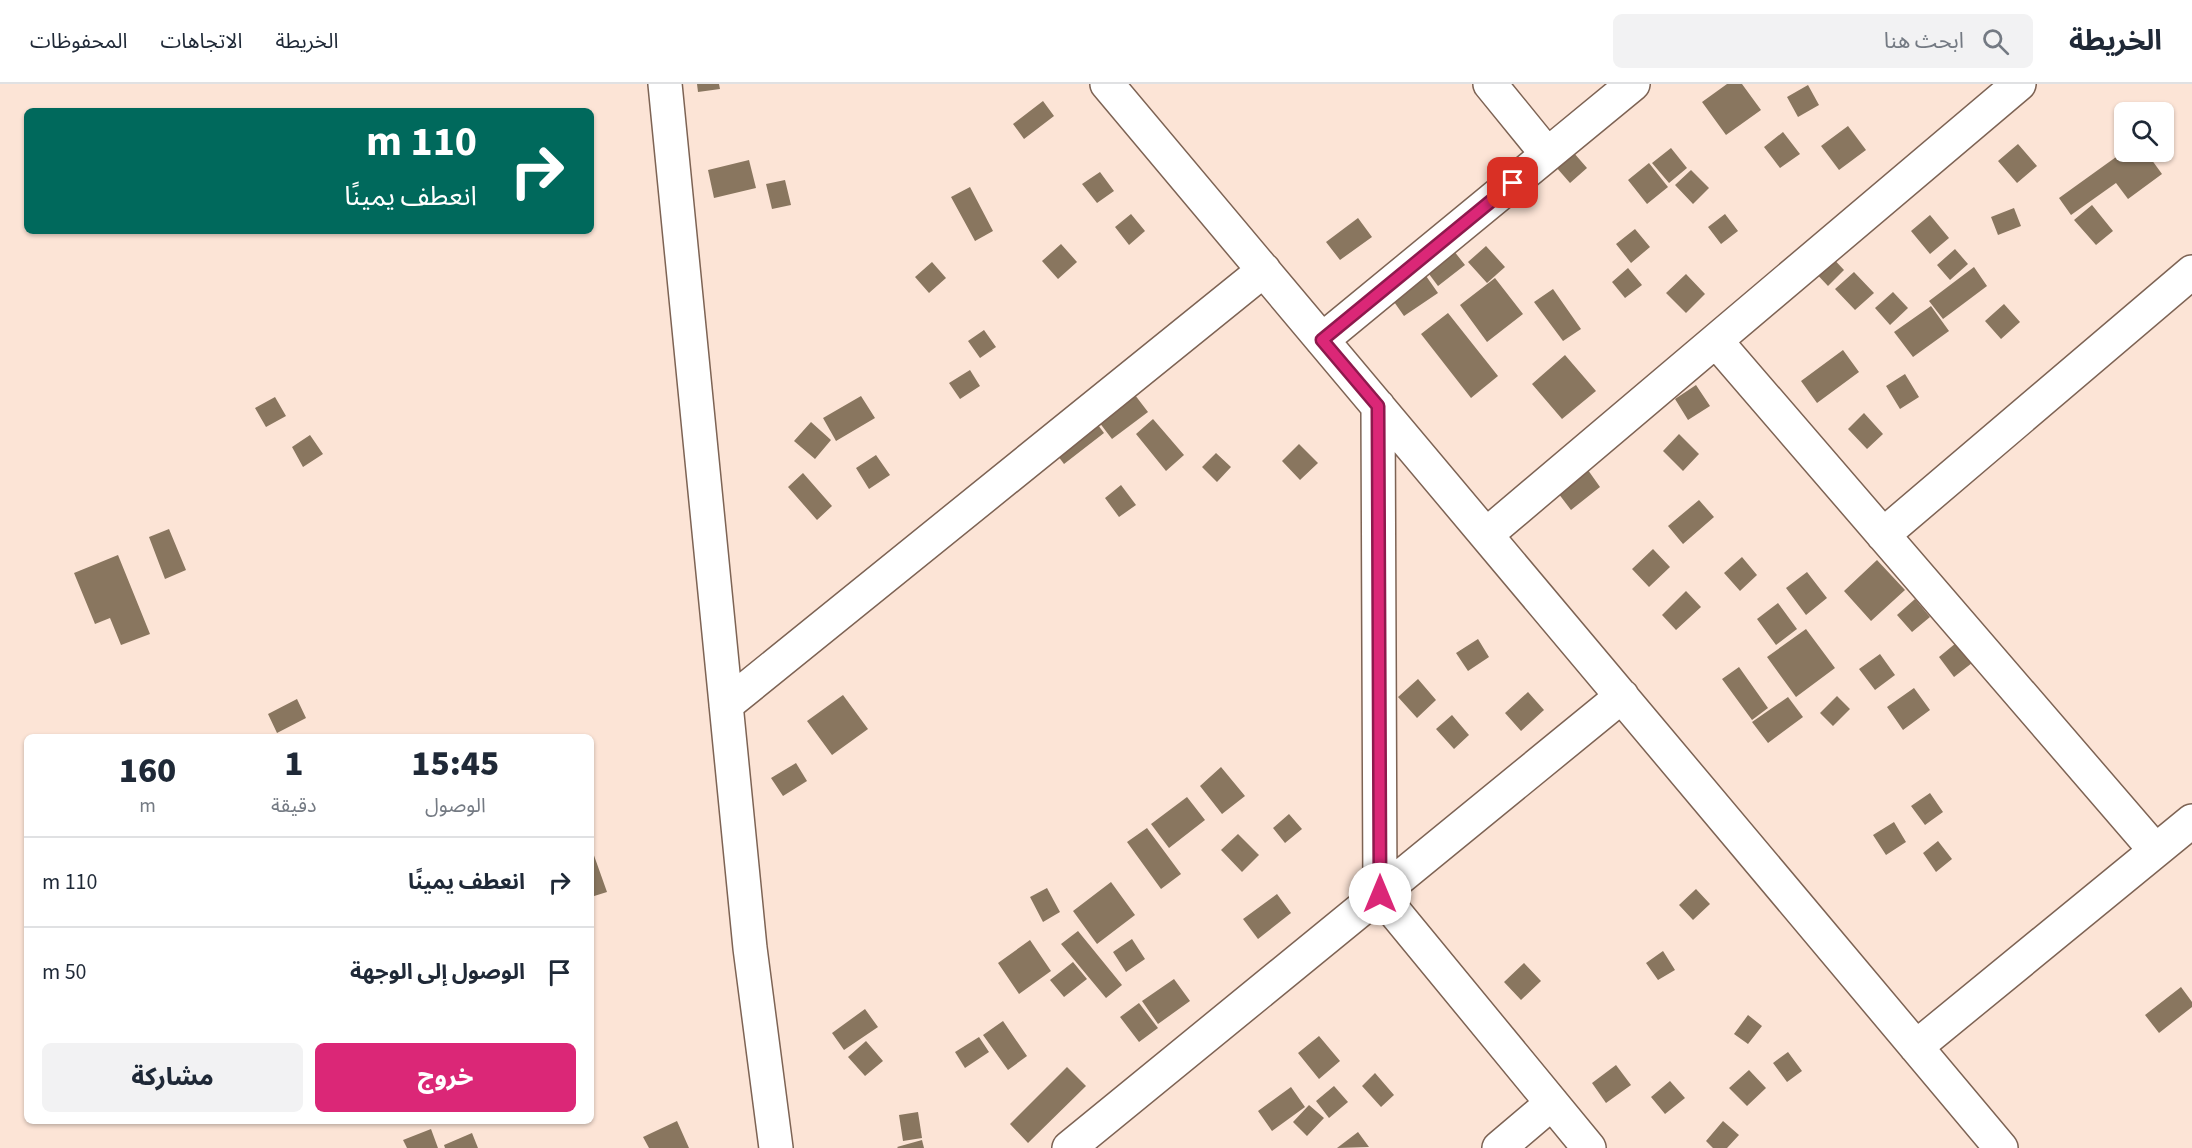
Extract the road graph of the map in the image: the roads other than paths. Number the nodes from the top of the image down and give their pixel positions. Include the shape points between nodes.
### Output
1 (665, 84) edge
2 (1107, 84) edge
3 (1490, 84) edge
4 (1633, 84) edge
5 (2019, 84) edge
6 (1547, 154) junction
7 (1263, 270) junction
8 (2192, 272) edge
9 (1322, 340) junction
10 (1716, 341) junction
11 (1378, 406) junction
12 (1486, 535) junction
13 (1883, 535) junction
14 (1622, 696) junction
15 (726, 705) junction
16 (2192, 822) edge
17 (2155, 850) junction
18 (1380, 894) junction
19 (1916, 1047) junction
20 (1552, 1103) junction
21 (776, 1148) edge
22 (1069, 1148) edge
23 (1499, 1148) edge
24 (1589, 1148) edge
25 (2001, 1148) edge

1 - 15 street
2 - 7 street
3 - 6 street
4 - 6 street
5 - 10 street
6 - 9 street
7 - 9 street
7 - 15 street
8 - 13 street
9 - 11 street
10 - 12 street
10 - 13 street
11 - 12 street
11 - 18 street
12 - 14 street
13 - 17 street
14 - 18 street
14 - 19 street
15 - 21 street via 750,948
16 - 17 street
17 - 19 street
18 - 20 street
18 - 22 street
19 - 25 street
20 - 23 street
20 - 24 street

